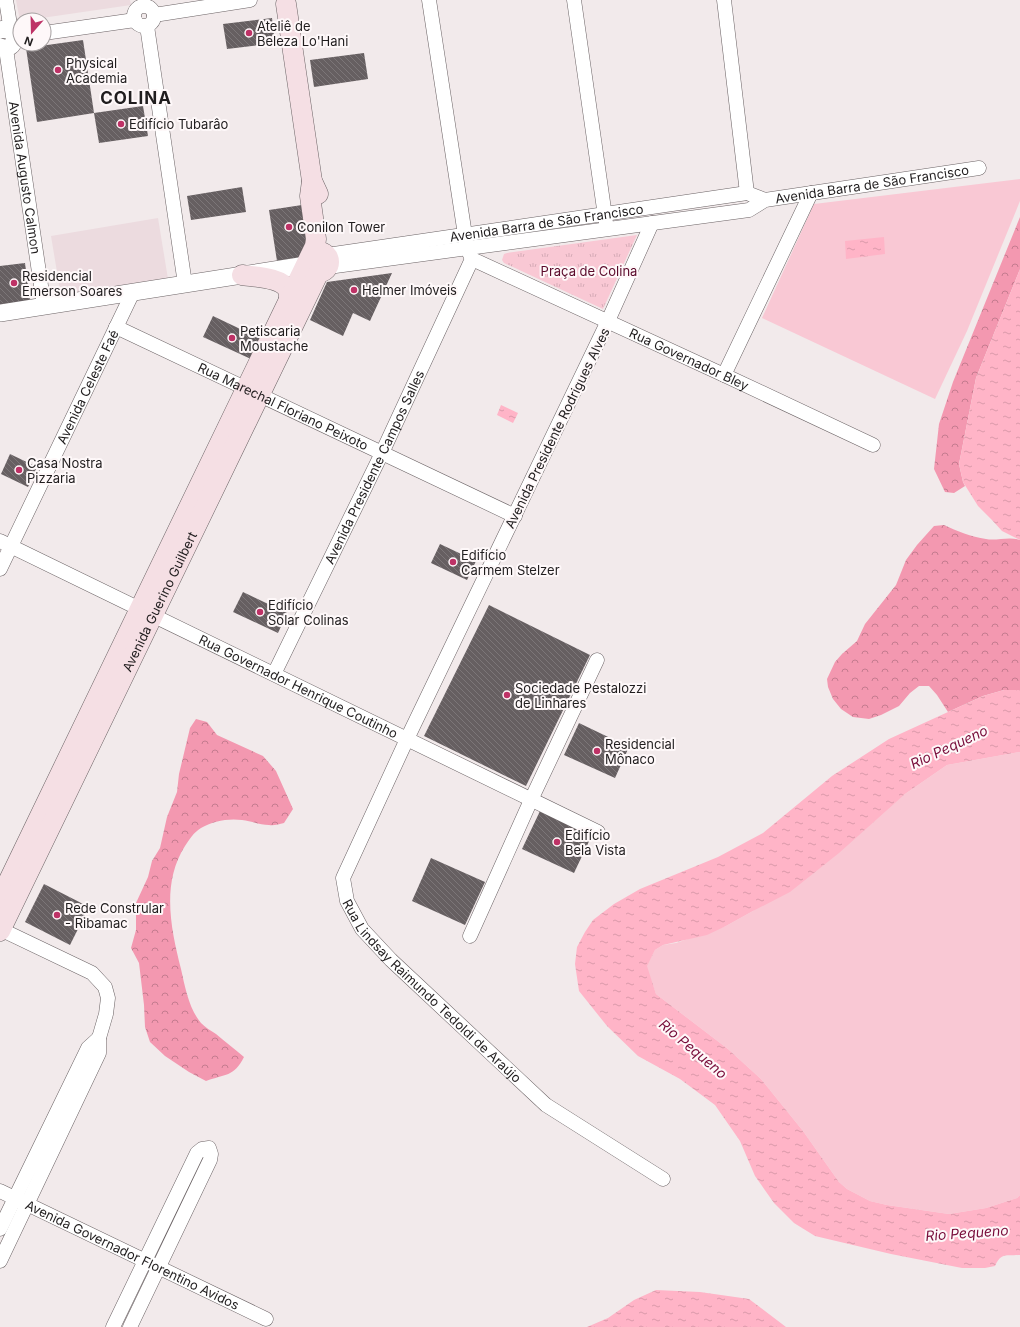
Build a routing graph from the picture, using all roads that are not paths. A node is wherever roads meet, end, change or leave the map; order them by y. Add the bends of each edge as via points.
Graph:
1 (6, 0) edge
2 (250, 0) edge
3 (429, 0) edge
4 (574, 0) edge
5 (724, 0) edge
6 (285, 1) edge
7 (144, 13) edge
8 (52, 31) edge
9 (9, 38) edge
10 (979, 168) dead end
11 (747, 193) junction
12 (811, 193) junction
13 (765, 200) junction
14 (604, 214) junction
15 (652, 223) junction
16 (607, 229) junction
17 (468, 247) junction
18 (318, 263) junction
19 (242, 275) junction
20 (185, 284) junction
21 (133, 292) junction
22 (289, 300) junction
23 (44, 306) junction
24 (0, 313) edge
25 (608, 321) junction
26 (116, 327) junction
27 (724, 375) junction
28 (253, 392) junction
29 (873, 445) dead end
30 (382, 453) junction
31 (514, 516) junction
32 (5, 544) edge
33 (0, 569) edge
34 (146, 612) junction
35 (597, 660) dead end
36 (274, 674) junction
37 (407, 739) junction
38 (531, 800) junction
39 (598, 832) dead end
40 (0, 899) edge
41 (0, 930) edge
42 (470, 936) dead end
43 (663, 1179) dead end
44 (0, 1191) edge
45 (21, 1201) junction
46 (0, 1229) edge
47 (0, 1261) edge
48 (145, 1261) junction
49 (158, 1267) junction
50 (266, 1319) dead end
51 (113, 1327) edge
52 (130, 1327) edge

1 - 9 street, Avenida Augusto Calmon
2 - 7 street
3 - 17 street
4 - 14 street
5 - 11 street
6 - 18 main road via 312,181 310,196
7 - 8 street
7 - 20 street
9 - 23 street, Avenida Augusto Calmon
10 - 12 street, Avenida Barra de São Francisco
11 - 13 street, Avenida Barra de São Francisco
11 - 14 street, Avenida Barra de São Francisco
12 - 13 street, Avenida Barra de São Francisco
12 - 27 street
13 - 15 street, Avenida Barra de São Francisco via 749,210
14 - 16 street
14 - 17 street, Avenida Barra de São Francisco
15 - 16 street, Avenida Barra de São Francisco
15 - 25 street, Avenida Presidente Rodrigues Alves
16 - 17 street, Avenida Barra de São Francisco
17 - 18 street, Avenida Barra de São Francisco
17 - 25 street, Rua Governador Bley
17 - 30 street, Avenida Presidente Campos Salles
18 - 19 street, Avenida Barra de São Francisco
18 - 22 main road, Avenida Guerino Guilbert
18 - 28 main road, Avenida Guerino Guilbert
19 - 20 street, Avenida Barra de São Francisco
19 - 22 main road via 283,284 289,291
20 - 21 street, Avenida Barra de São Francisco
21 - 23 street, Avenida Barra de São Francisco
21 - 26 street, Avenida Celeste Faé
22 - 28 main road, Avenida Guerino Guilbert
23 - 24 street, Avenida Barra de São Francisco
25 - 27 street, Rua Governador Bley
25 - 31 street, Avenida Presidente Rodrigues Alves
26 - 28 street, Rua Marechal Floriano Peixoto
26 - 32 street, Avenida Celeste Faé
27 - 29 street, Rua Governador Bley
28 - 30 street, Rua Marechal Floriano Peixoto
28 - 34 main road, Avenida Guerino Guilbert
30 - 31 street, Rua Marechal Floriano Peixoto
30 - 36 street, Avenida Presidente Campos Salles
31 - 37 street, Avenida Presidente Rodrigues Alves
32 - 33 street, Avenida Celeste Faé
32 - 34 street, Rua Governador Henrique Coutinho
34 - 36 street, Rua Governador Henrique Coutinho
34 - 40 main road, Avenida Guerino Guilbert
34 - 41 main road, Avenida Guerino Guilbert
35 - 38 street
36 - 37 street, Rua Governador Henrique Coutinho
37 - 38 street, Rua Governador Henrique Coutinho
37 - 43 street, Rua Lindsay Raimundo Tedoldi de Araújo via 343,878 347,901 362,929 390,960 546,1105
38 - 39 street, Rua Governador Henrique Coutinho
38 - 42 street
41 - 45 street via 92,973 105,987 108,998 99,1038 99,1053
44 - 45 street, Avenida Governador Florentino Avidos
45 - 46 street
45 - 47 street
45 - 48 street, Avenida Governador Florentino Avidos
48 - 49 street, Avenida Governador Florentino Avidos
48 - 49 street via 197,1153 209,1148 210,1160
48 - 51 street
49 - 50 street, Avenida Governador Florentino Avidos
49 - 52 street

